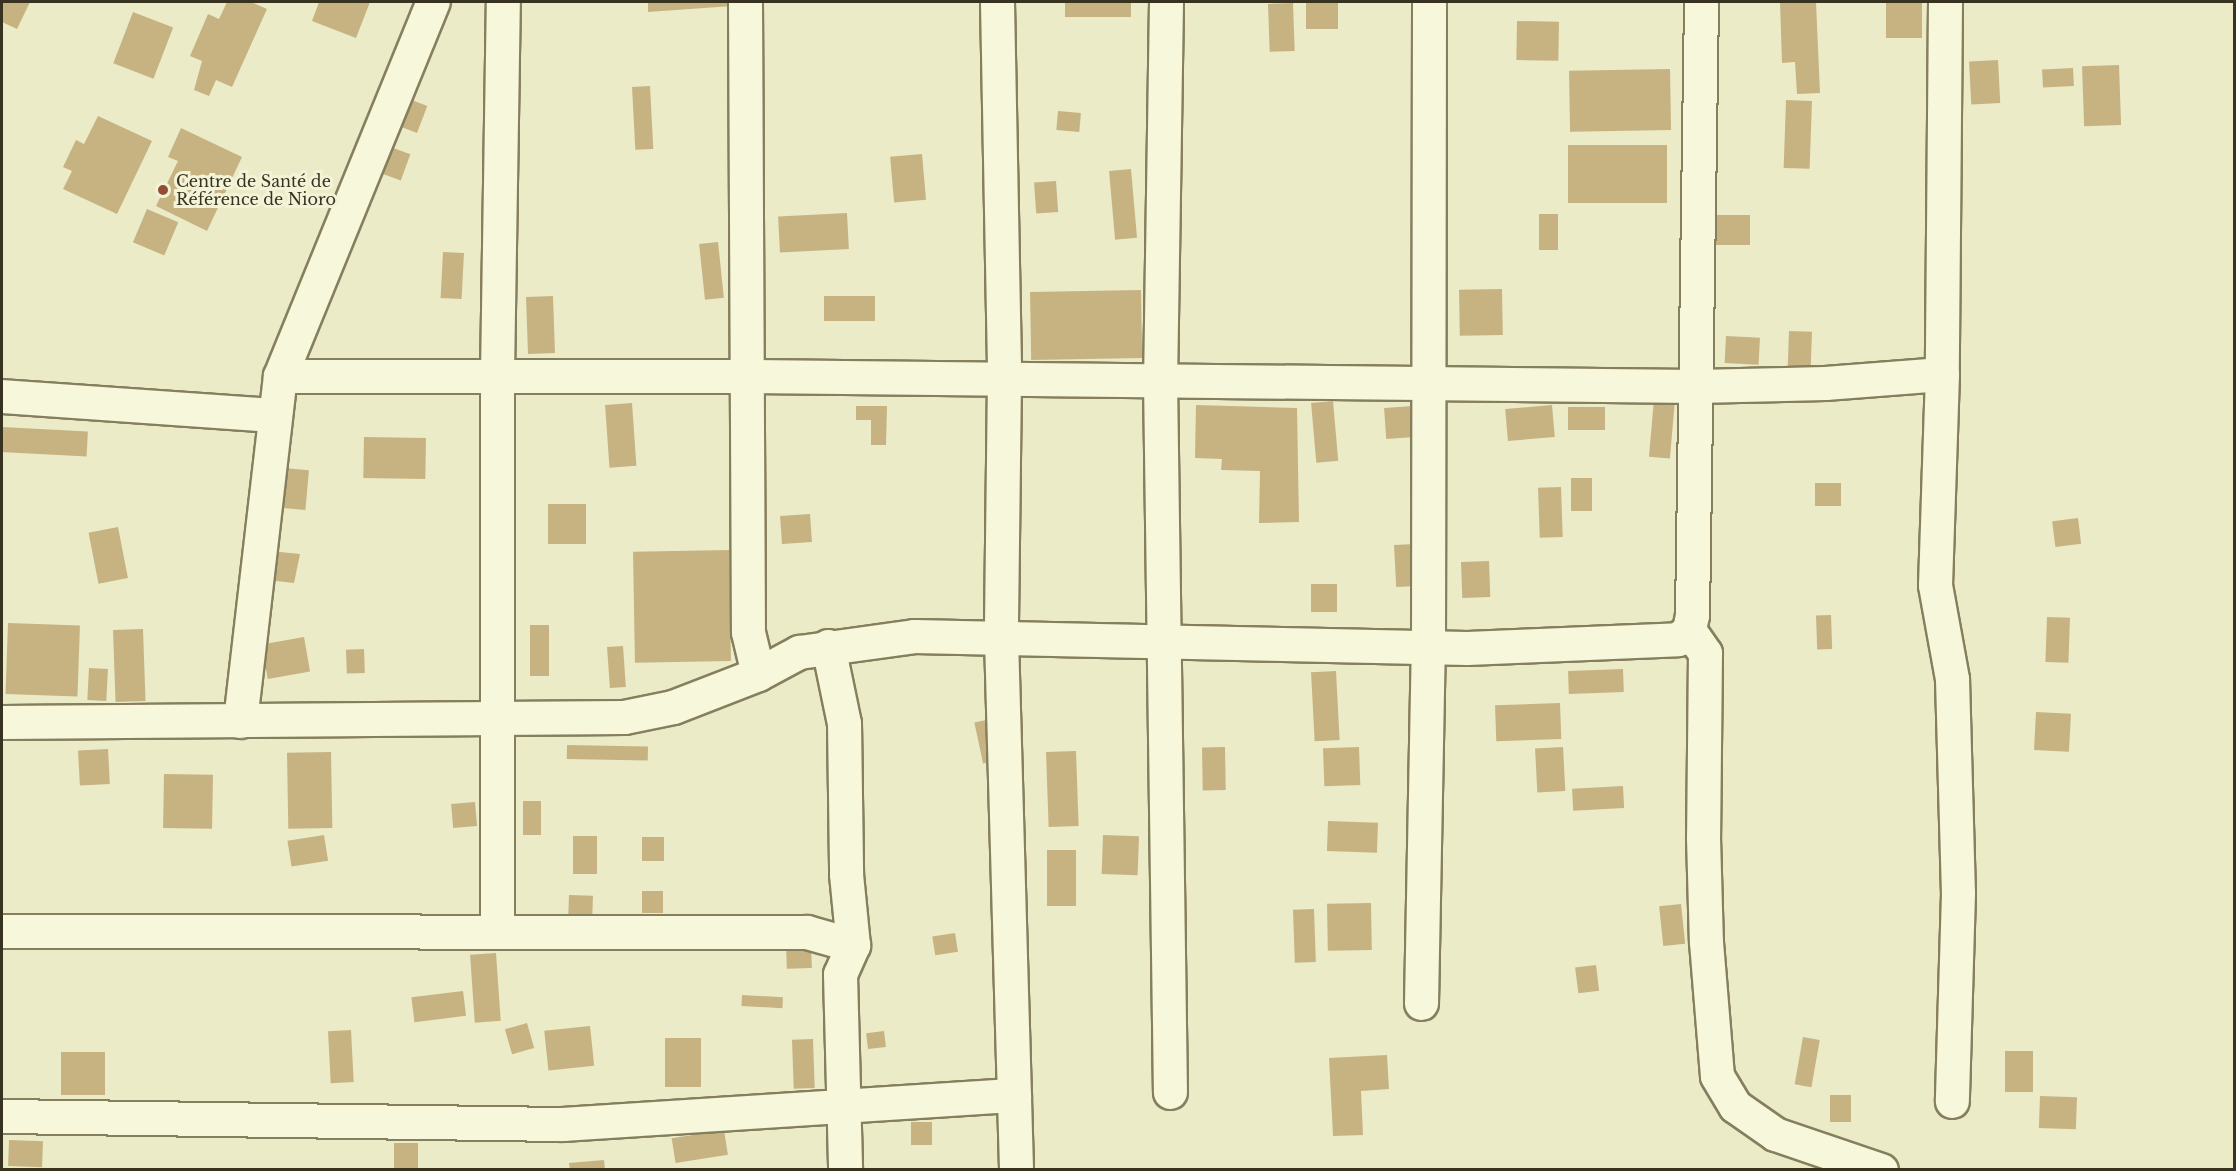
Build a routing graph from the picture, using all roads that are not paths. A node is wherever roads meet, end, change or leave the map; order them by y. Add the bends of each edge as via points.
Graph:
1 (433, 2) edge
2 (503, 2) edge
3 (745, 2) edge
4 (997, 2) edge
5 (1166, 2) edge
6 (1429, 2) edge
7 (1701, 2) edge
8 (1945, 2) edge
9 (497, 374) junction
10 (1942, 374) junction
11 (747, 375) junction
12 (280, 376) junction
13 (1004, 378) junction
14 (1160, 379) junction
15 (1426, 382) junction
16 (1695, 386) junction
17 (2, 396) edge
18 (273, 415) junction
19 (1689, 630) junction
20 (1001, 638) junction
21 (1164, 641) junction
22 (828, 646) junction
23 (1428, 647) junction
24 (758, 674) junction
25 (497, 717) junction
26 (240, 721) junction
27 (2, 722) edge
28 (497, 930) junction
29 (2, 931) edge
30 (853, 945) junction
31 (1421, 1003) dead end
32 (1170, 1092) dead end
33 (1014, 1095) junction
34 (1952, 1101) dead end
35 (845, 1108) junction
36 (2, 1116) edge
37 (845, 1170) edge
38 (1017, 1170) edge
39 (1881, 1170) edge

1 - 12 street
2 - 9 street
3 - 11 street
4 - 13 street
5 - 14 street
6 - 15 street
7 - 16 street
8 - 10 street
9 - 11 street
9 - 12 street
9 - 25 street
10 - 16 street via 1825,383
10 - 34 street via 1935,585 1952,679 1958,893
11 - 13 street
11 - 24 street via 748,632
12 - 18 street
13 - 14 street
13 - 20 street
14 - 15 street
14 - 21 street
15 - 16 street
15 - 23 street
16 - 19 street
17 - 18 street
18 - 26 street
19 - 23 street via 1678,639
19 - 39 street via 1705,653 1702,837 1717,1076 1735,1106 1775,1134
20 - 21 street
20 - 22 street via 914,636
20 - 33 street
21 - 23 street
21 - 32 street
22 - 24 street via 799,652
22 - 30 street via 844,723 846,874
23 - 31 street
24 - 25 street via 673,707 624,717
25 - 26 street
25 - 28 street
26 - 27 street
28 - 29 street
28 - 30 street via 807,932
30 - 35 street via 840,974
33 - 35 street
33 - 38 street
35 - 36 street via 563,1124
35 - 37 street

